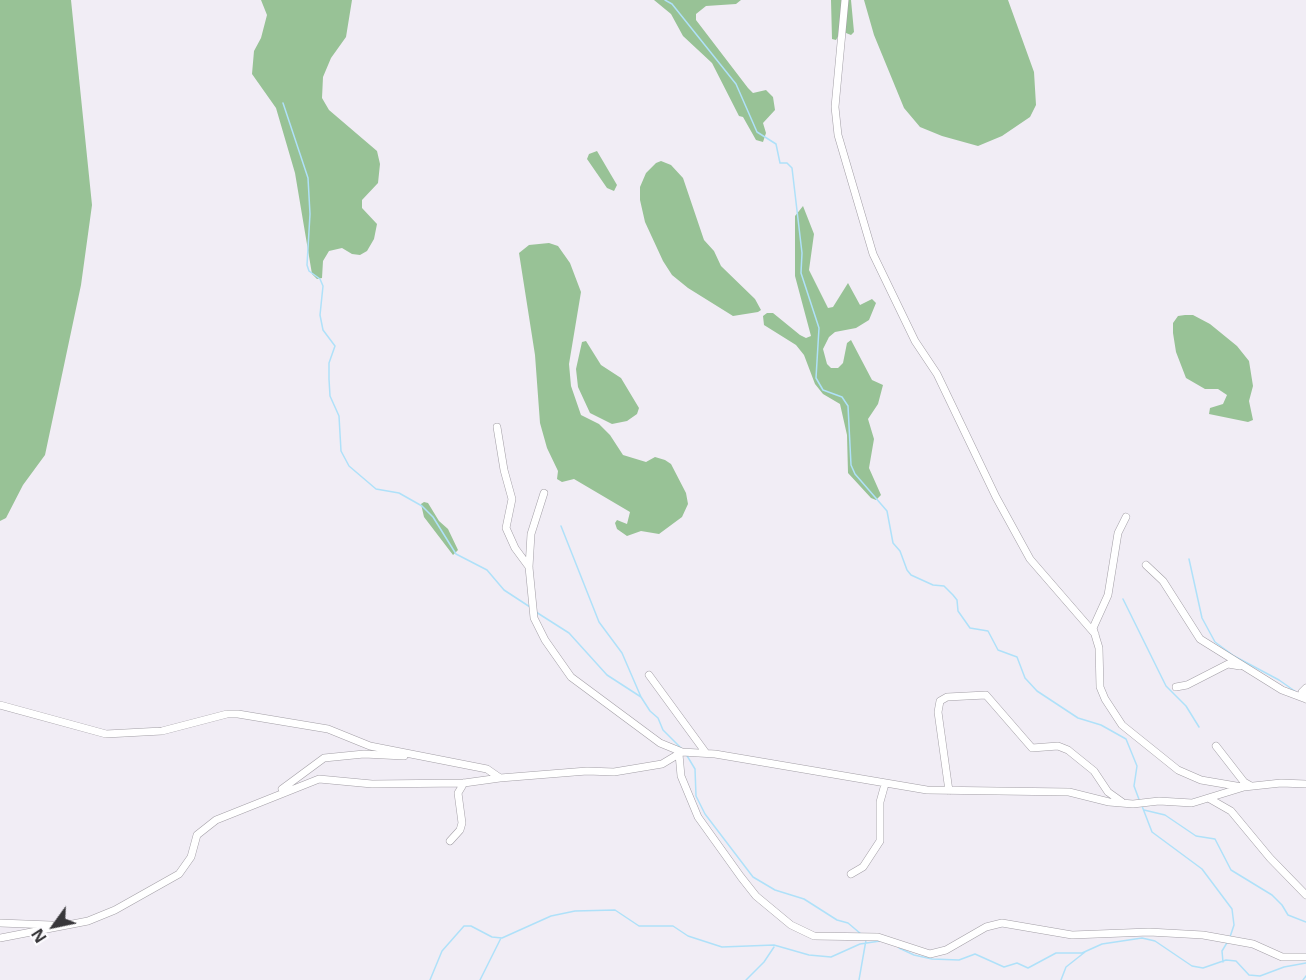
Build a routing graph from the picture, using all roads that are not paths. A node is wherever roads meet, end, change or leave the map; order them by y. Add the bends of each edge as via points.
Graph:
1 (845, 0) edge
2 (498, 427) dead end
3 (544, 493) dead end
4 (1126, 517) dead end
5 (1146, 565) dead end
6 (529, 567) junction
7 (1095, 634) junction
8 (1248, 668) junction
9 (649, 675) dead end
10 (1176, 687) dead end
11 (1306, 688) edge
12 (0, 705) edge
13 (1216, 746) dead end
14 (680, 753) junction
15 (706, 754) junction
16 (413, 756) junction
17 (500, 778) junction
18 (464, 783) junction
19 (885, 784) junction
20 (1306, 784) edge
21 (1248, 787) junction
22 (949, 791) junction
23 (269, 799) junction
24 (1210, 799) junction
25 (1124, 803) junction
26 (450, 841) dead end
27 (851, 874) dead end
28 (1306, 895) edge
29 (0, 923) edge
30 (63, 925) junction
31 (0, 938) edge
32 (1306, 957) edge

1 - 7 street via 835,108 838,135 873,254 1030,559
2 - 6 street via 512,499 506,528
3 - 6 street via 531,534
4 - 7 street via 1118,533 1108,595 1096,619
5 - 8 street via 1163,581 1200,639
6 - 14 street via 534,618 544,640 571,677 660,743
7 - 21 street via 1100,654 1100,687 1122,725 1186,775
8 - 10 street via 1228,664
8 - 11 street via 1282,690 1306,699 1302,692
9 - 15 street
12 - 16 street via 106,734 162,731 237,714 327,729 355,742
13 - 21 street
14 - 15 street
14 - 17 street via 662,764 614,772
14 - 32 street via 681,776 698,817 741,877 756,896 791,925 814,936 878,937 930,954 1002,923 1072,935 1203,935 1253,944 1282,957
15 - 19 street
16 - 17 street via 487,769
16 - 23 street via 364,754 324,758
17 - 18 street
18 - 23 street via 372,784 319,779
18 - 26 street via 458,793 462,823
19 - 22 street
19 - 27 street via 880,802 880,841 863,867
20 - 21 street
21 - 24 street
22 - 25 street via 1069,792
22 - 25 street via 938,712 940,701 946,697 986,695 1032,748 1058,746 1068,750 1094,771 1108,792
23 - 30 street via 216,820 197,835 191,857 178,874 115,910 88,921
24 - 25 street via 1192,803
24 - 28 street via 1231,811
29 - 30 street
30 - 31 street

